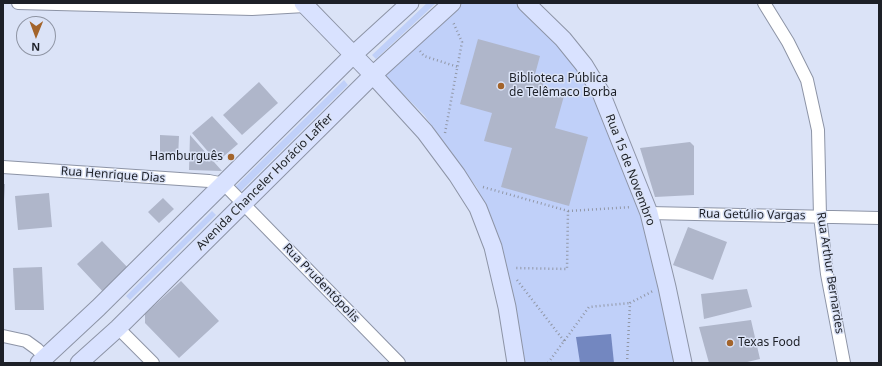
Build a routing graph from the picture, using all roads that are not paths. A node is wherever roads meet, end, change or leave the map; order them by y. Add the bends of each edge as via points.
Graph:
1 (18, 3) edge
2 (410, 3) edge
3 (526, 3) edge
4 (764, 3) edge
5 (304, 4) edge
6 (451, 9) edge
7 (353, 55) junction
8 (374, 75) junction
9 (3, 167) edge
10 (224, 184) junction
11 (243, 203) junction
12 (643, 210) junction
13 (820, 216) junction
14 (879, 218) edge
15 (118, 328) junction
16 (3, 336) edge
17 (42, 360) edge
18 (79, 363) edge
19 (154, 363) edge
20 (399, 363) edge
21 (516, 363) edge
22 (683, 363) edge
23 (844, 363) edge

1 - 5 street via 252,9
2 - 7 main road
3 - 12 main road, Rua 15 de Novembro via 563,39 584,65 601,93
4 - 13 street, Rua Arthur Bernardes via 807,80 818,130
5 - 7 main road
6 - 8 main road, Avenida Chanceler Horácio Laffer
7 - 8 main road
7 - 10 main road
8 - 11 main road, Avenida Chanceler Horácio Laffer
8 - 21 main road via 425,132 478,208 493,247 507,307
9 - 10 street, Rua Henrique Dias
10 - 11 street, Rua Prudentópolis
10 - 17 main road
11 - 15 main road, Avenida Chanceler Horácio Laffer
11 - 20 street, Rua Prudentópolis
12 - 13 street, Rua Getúlio Vargas
12 - 22 main road, Rua 15 de Novembro via 668,287
13 - 14 street, Rua Getúlio Vargas
13 - 23 street, Rua Arthur Bernardes via 827,274
15 - 18 main road, Avenida Chanceler Horácio Laffer
15 - 19 street
16 - 17 street via 26,341 37,349

